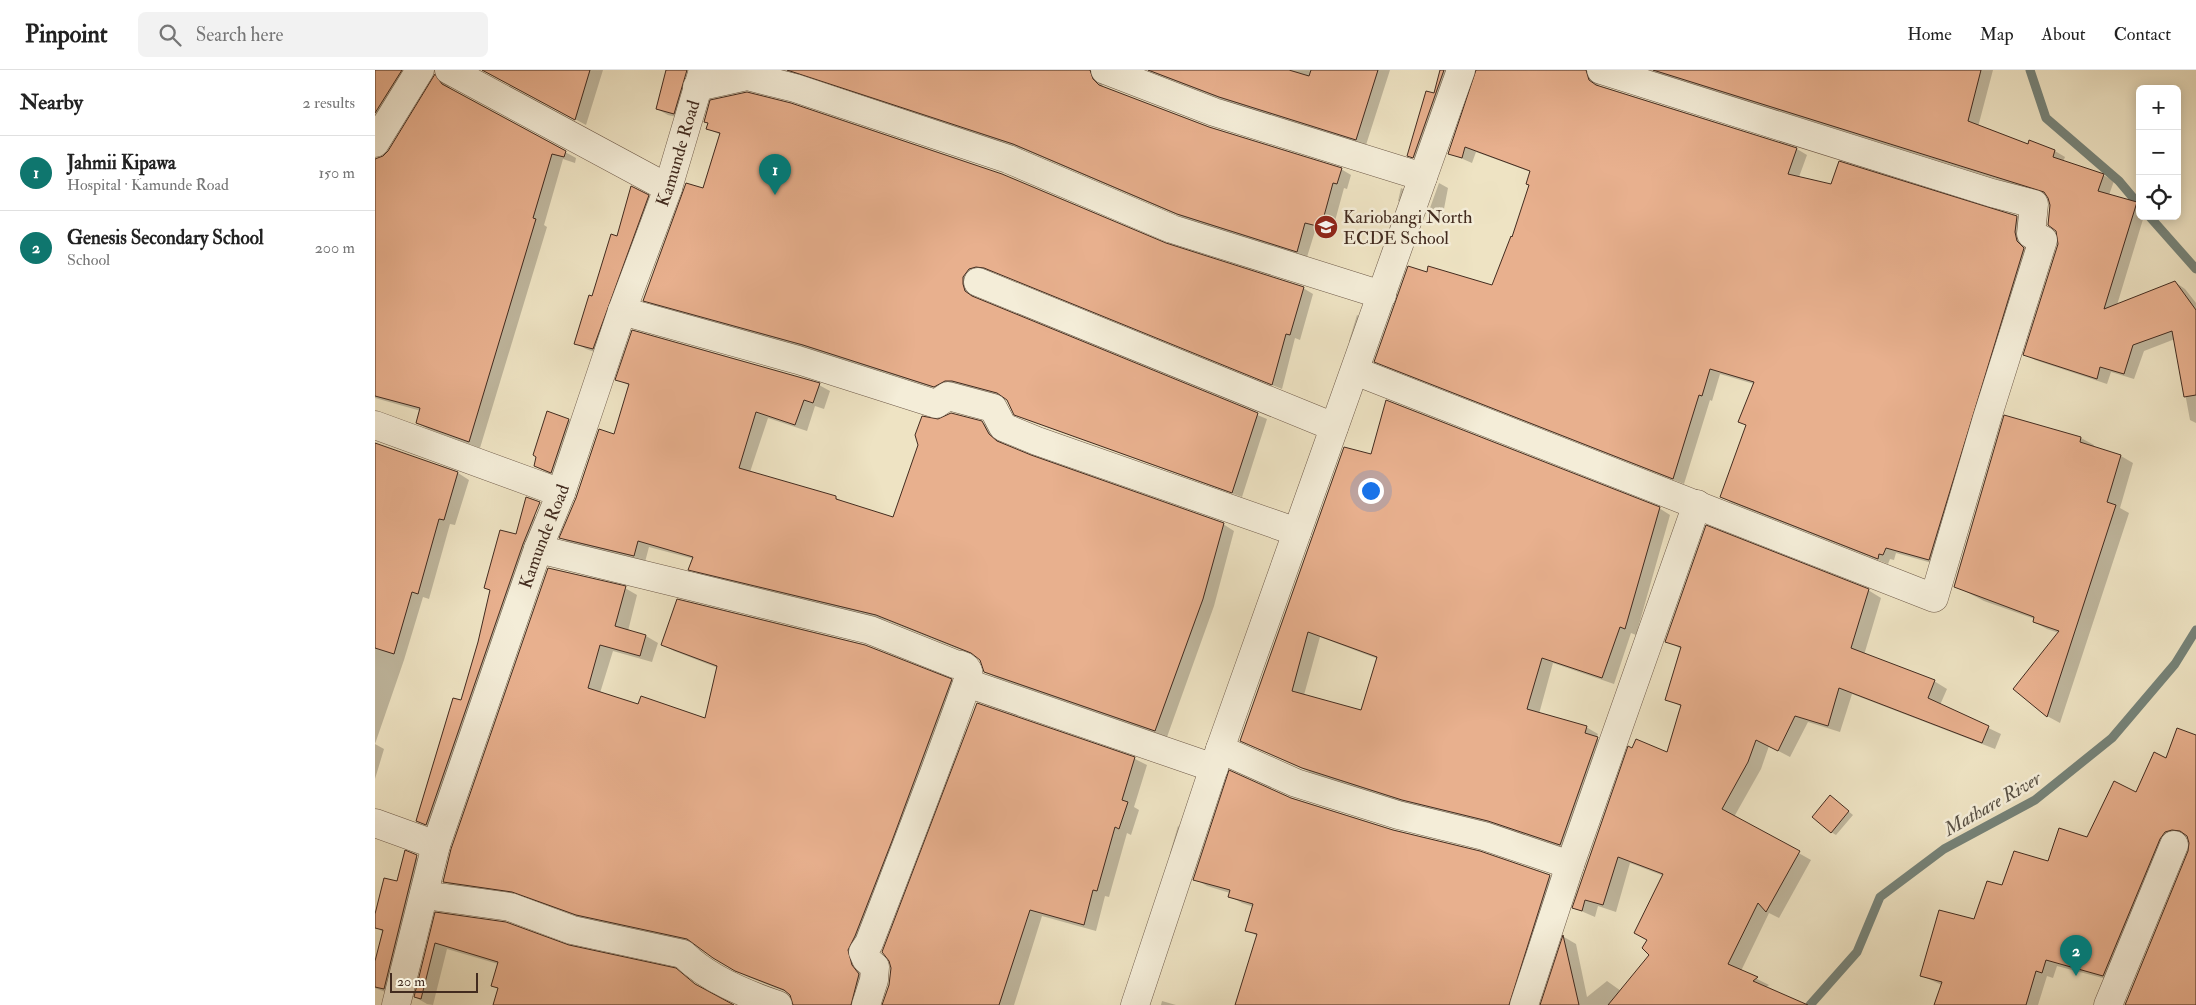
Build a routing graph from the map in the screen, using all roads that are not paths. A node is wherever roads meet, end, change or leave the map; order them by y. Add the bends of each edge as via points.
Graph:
1 (419, 70) edge
2 (449, 70) edge
3 (1105, 70) edge
4 (1461, 70) edge
5 (1601, 70) edge
6 (700, 79) edge
7 (375, 143) edge
8 (1423, 177) junction
9 (668, 188) junction
10 (978, 282) dead end
11 (1382, 295) junction
12 (622, 311) junction
13 (1355, 371) junction
14 (375, 425) edge
15 (1334, 427) junction
16 (561, 494) junction
17 (1697, 504) junction
18 (1297, 532) junction
19 (538, 549) junction
20 (967, 683) junction
21 (1217, 758) junction
22 (375, 823) edge
23 (436, 845) junction
24 (2173, 845) dead end
25 (1570, 865) junction
26 (424, 895) junction
27 (396, 1005) edge
28 (778, 1005) edge
29 (866, 1005) edge
30 (1135, 1005) edge
31 (1524, 1005) edge
32 (2108, 1005) edge

1 - 7 street
2 - 9 street
3 - 8 street via 1214,112
4 - 8 street
5 - 17 street via 2034,204 2031,234 2043,240 1934,598
6 - 9 street, Kamunde Road
6 - 11 street via 747,76 795,88 1008,159 1172,229
8 - 11 street
9 - 12 street, Kamunde Road
10 - 15 street
11 - 13 street
12 - 16 street, Kamunde Road
12 - 18 street via 798,360 935,404 947,396 993,408 1003,426 1037,440
13 - 15 street
13 - 17 street
14 - 16 street
15 - 18 street
16 - 19 street, Kamunde Road
17 - 25 street
18 - 21 street
19 - 20 street via 871,630 967,668 970,676
19 - 23 street, Kamunde Road
20 - 21 street
20 - 29 street via 932,782 863,952 875,967
21 - 25 street via 1398,815 1484,836
21 - 30 street
22 - 23 street
23 - 26 street, Kamunde Road
24 - 32 street
25 - 31 street
26 - 27 street, Kamunde Road
26 - 28 street via 510,907 579,931 683,954 696,967 754,997

